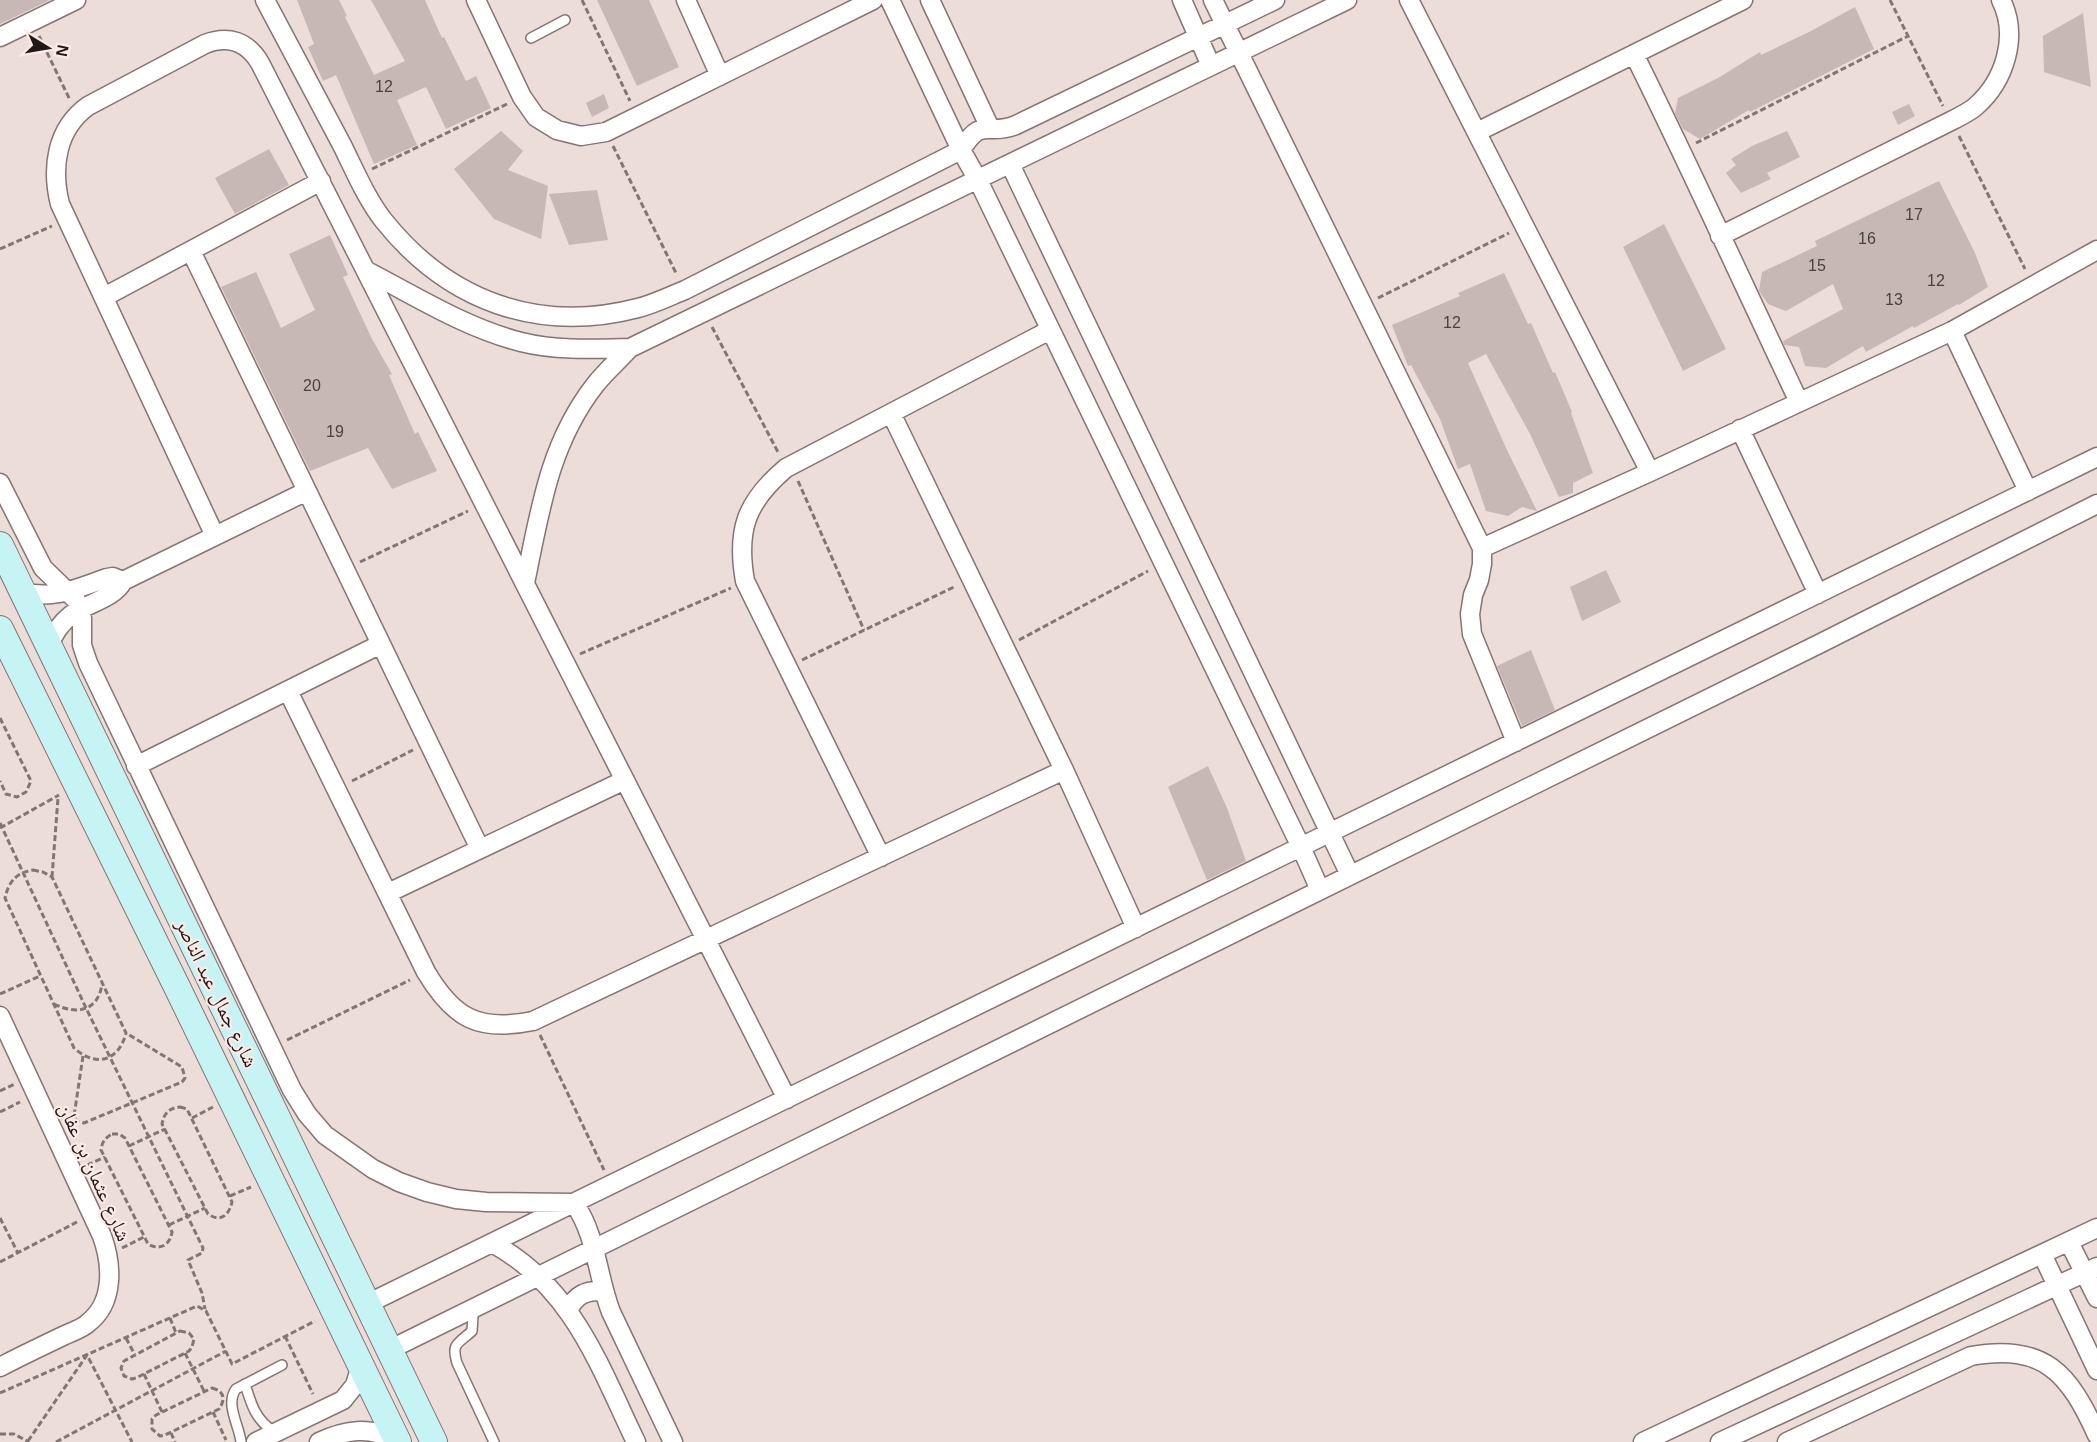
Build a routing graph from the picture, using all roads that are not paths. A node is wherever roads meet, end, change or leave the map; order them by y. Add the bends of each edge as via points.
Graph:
1 (76, 0) edge
2 (266, 0) edge
3 (476, 0) edge
4 (686, 0) edge
5 (873, 0) edge
6 (890, 0) edge
7 (930, 0) edge
8 (1182, 0) edge
9 (1213, 0) edge
10 (1275, 0) edge
11 (1347, 0) edge
12 (1410, 0) edge
13 (1743, 0) edge
14 (2001, 0) edge
15 (565, 20) dead end
16 (1226, 23) junction
17 (0, 37) edge
18 (1198, 37) junction
19 (531, 38) dead end
20 (1240, 52) junction
21 (1634, 54) junction
22 (1211, 66) junction
23 (720, 76) junction
24 (990, 128) junction
25 (1477, 132) junction
26 (961, 150) junction
27 (1010, 164) junction
28 (978, 180) junction
29 (321, 181) junction
30 (1720, 236) junction
31 (2097, 250) edge
32 (191, 251) junction
33 (367, 271) junction
34 (104, 297) junction
35 (1050, 330) junction
36 (1952, 331) junction
37 (630, 348) junction
38 (1799, 402) junction
39 (891, 413) junction
40 (1740, 429) junction
41 (2097, 457) edge
42 (1650, 472) junction
43 (0, 483) edge
44 (307, 491) junction
45 (2028, 491) junction
46 (2097, 504) edge
47 (215, 536) junction
48 (0, 545) edge
49 (1482, 548) junction
50 (123, 581) junction
51 (525, 583) junction
52 (23, 592) junction
53 (69, 592) junction
54 (1818, 594) junction
55 (81, 610) junction
56 (0, 629) edge
57 (381, 644) junction
58 (48, 645) junction
59 (288, 692) junction
60 (1516, 742) junction
61 (136, 765) junction
62 (1064, 771) junction
63 (625, 780) junction
64 (1329, 833) junction
65 (1301, 847) junction
66 (480, 849) junction
67 (881, 857) junction
68 (1350, 875) junction
69 (1320, 890) junction
70 (388, 893) junction
71 (183, 924) junction
72 (1136, 928) junction
73 (706, 939) junction
74 (154, 941) junction
75 (207, 972) junction
76 (177, 987) junction
77 (0, 1016) edge
78 (787, 1099) junction
79 (574, 1203) junction
80 (2097, 1228) edge
81 (2068, 1242) junction
82 (492, 1243) junction
83 (595, 1248) junction
84 (2042, 1254) junction
85 (2091, 1270) edge
86 (539, 1276) junction
87 (2057, 1286) junction
88 (603, 1292) junction
89 (2097, 1298) edge
90 (367, 1304) junction
91 (470, 1310) junction
92 (568, 1311) junction
93 (390, 1350) junction
94 (282, 1365) dead end
95 (362, 1366) junction
96 (0, 1367) edge
97 (2097, 1370) edge
98 (244, 1384) junction
99 (318, 1412) junction
100 (275, 1432) junction
101 (2097, 1435) edge
102 (324, 1439) edge
103 (241, 1442) edge
104 (256, 1442) edge
105 (396, 1442) edge
106 (434, 1442) edge
107 (494, 1442) edge
108 (636, 1442) edge
109 (673, 1442) edge
110 (1643, 1442) edge
111 (1720, 1442) edge
112 (1787, 1442) edge

1 - 17 street
2 - 26 street via 382,219 414,255 453,284 496,305 544,316 592,317 640,308 685,290
3 - 23 street via 522,97 536,117 557,130 581,136 606,132
4 - 23 street
5 - 23 street
6 - 26 street
7 - 24 street
8 - 18 street
9 - 16 street
10 - 16 street
11 - 20 street
12 - 25 street
13 - 21 street
14 - 30 street via 2009,36 2005,63 1993,88 1975,107
15 - 19 lane
16 - 18 street
16 - 20 street
18 - 22 street
18 - 24 street via 1016,125
20 - 22 street
20 - 49 street
21 - 25 street
21 - 30 street
22 - 27 street
24 - 26 street via 973,133
25 - 42 street
26 - 28 street
27 - 28 street
27 - 64 street
28 - 35 street
28 - 37 street
29 - 32 street
29 - 33 street
29 - 34 street via 254,54 237,41 215,40 205,44 88,106 77,114 63,138 55,170 60,204
30 - 38 street
31 - 36 street
32 - 34 street
32 - 44 street
33 - 37 street via 470,326 522,342 576,350
33 - 51 street
34 - 47 street
35 - 39 street
35 - 65 street
36 - 38 street
36 - 45 street
37 - 51 street via 596,384 568,426 549,472
38 - 40 street
39 - 62 street
39 - 67 street via 789,467 766,485 743,530 741,556 745,581
40 - 42 street
40 - 54 street
41 - 45 street
42 - 49 street
43 - 53 street via 40,563
44 - 47 street
44 - 57 street
45 - 54 street
46 - 68 street
47 - 50 street
48 - 52 main road, شارع جمال عبد الناصر
49 - 60 street via 1470,614 1472,634
50 - 53 street via 107,578
50 - 55 street via 116,591
51 - 63 street
52 - 53 street via 47,596
52 - 58 main road, شارع جمال عبد الناصر
53 - 55 street
54 - 60 street
55 - 58 street via 64,621
55 - 61 street via 84,654
56 - 74 main road, شارع جمال عبد الناصر via 67,790
57 - 59 street
57 - 66 street
58 - 71 main road, شارع جمال عبد الناصر
59 - 61 street
59 - 70 street
60 - 64 street
61 - 79 street via 292,1090 326,1135 372,1168 409,1185 456,1199
62 - 67 street
62 - 72 street
63 - 66 street
63 - 73 street
64 - 65 street
64 - 68 street
65 - 69 street
65 - 72 street
66 - 70 street
67 - 73 street
68 - 69 street
69 - 83 street
70 - 73 street via 439,993 458,1012 482,1023 507,1026 533,1021
71 - 74 main road via 167,937
71 - 75 main road, شارع جمال عبد الناصر
72 - 78 street
73 - 78 street
74 - 76 main road, شارع جمال عبد الناصر
75 - 76 main road via 187,976
75 - 90 main road, شارع جمال عبد الناصر
76 - 95 main road, شارع جمال عبد الناصر
77 - 96 street, شارع عثمان بن عفان via 109,1254 111,1273 108,1291 88,1323
78 - 79 street
79 - 82 street
79 - 83 street
80 - 81 street
81 - 84 street
81 - 85 street
82 - 86 street
82 - 90 street
83 - 86 street
83 - 88 street
84 - 87 street
84 - 110 street
85 - 87 street
85 - 89 street
86 - 91 street
86 - 92 street
87 - 97 street
87 - 111 street
88 - 92 street via 582,1294
88 - 109 street
90 - 93 main road, شارع جمال عبد الناصر
91 - 93 street
91 - 107 lane via 472,1331 455,1344 454,1352
92 - 108 street via 587,1341
93 - 106 main road, شارع جمال عبد الناصر
94 - 98 lane
95 - 99 street via 350,1393
95 - 105 main road, شارع جمال عبد الناصر
98 - 100 lane via 257,1416
98 - 103 lane via 236,1389 231,1403
99 - 100 street
99 - 102 street
100 - 104 street
101 - 112 street via 2070,1383 2048,1364 2017,1354 1994,1352 1971,1356
102 - 105 street via 360,1430

